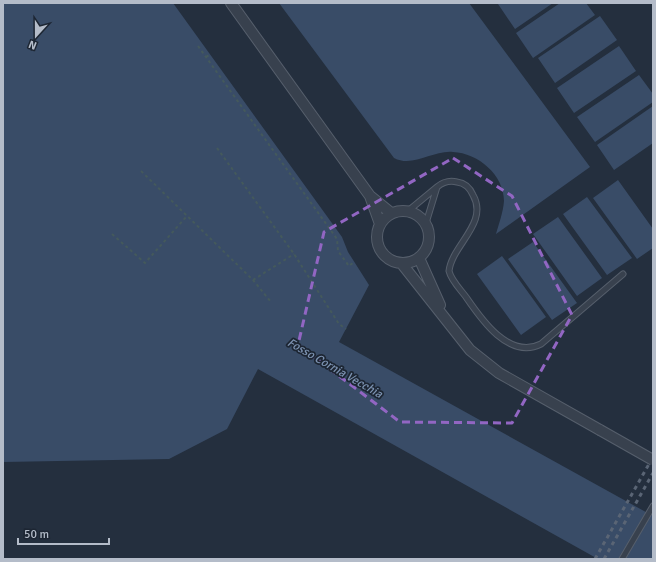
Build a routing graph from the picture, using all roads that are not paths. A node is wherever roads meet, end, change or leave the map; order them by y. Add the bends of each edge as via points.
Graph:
1 (230, 3) edge
2 (437, 187) junction
3 (370, 196) junction
4 (408, 211) junction
5 (391, 213) junction
6 (426, 223) junction
7 (380, 224) junction
8 (419, 258) junction
9 (402, 264) junction
10 (623, 274) dead end
11 (446, 320) junction
12 (653, 460) edge
13 (653, 506) edge
14 (622, 559) edge

1 - 3 street
2 - 4 lane
2 - 6 lane
2 - 10 lane via 442,183 461,182 467,186 476,200 474,222 453,256 449,271 486,325 508,341 528,348 541,344
3 - 5 street
3 - 7 street
4 - 5 street
4 - 6 street via 421,217
5 - 7 street
6 - 8 street via 430,238 425,253
7 - 9 street via 377,239 382,253 388,259
8 - 9 street via 414,262
8 - 11 street
9 - 11 street
11 - 12 street, bridge via 470,350 499,373
13 - 14 lane

